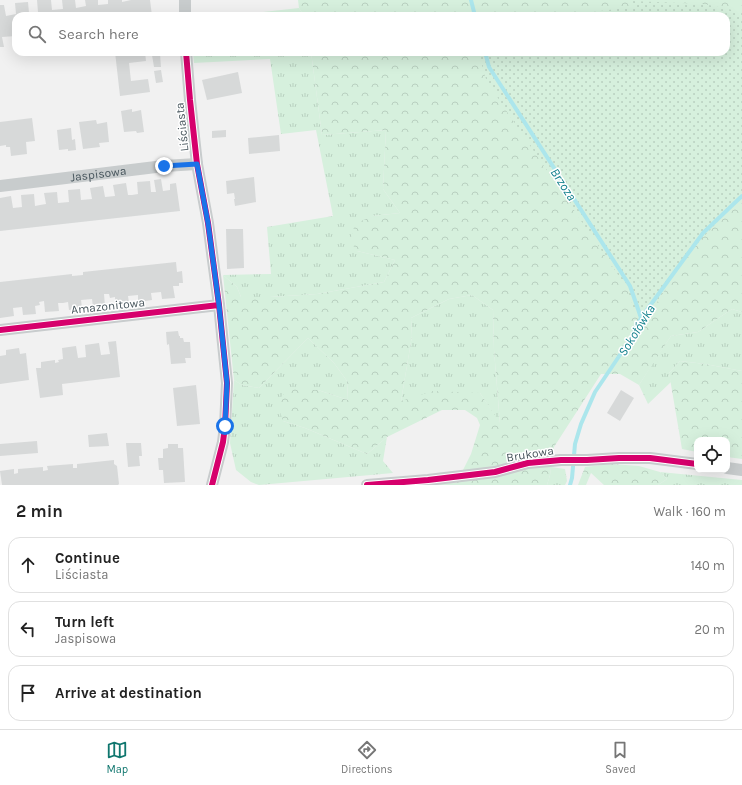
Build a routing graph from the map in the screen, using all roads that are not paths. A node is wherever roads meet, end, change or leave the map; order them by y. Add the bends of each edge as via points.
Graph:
1 (185, 0) edge
2 (185, 12) edge
3 (186, 56) edge
4 (197, 164) junction
5 (0, 186) edge
6 (219, 305) junction
7 (0, 330) edge
8 (694, 464) edge
9 (730, 468) edge
10 (742, 470) edge
11 (212, 485) edge
12 (367, 485) edge

1 - 2 street
3 - 4 street, Liściasta
4 - 5 street, Jaspisowa
4 - 6 street, Liściasta
6 - 7 street, Amazonitowa
6 - 11 street, Liściasta via 227,383 224,434
8 - 12 street, Brukowa via 650,458 561,460 528,463 495,472
9 - 10 street

